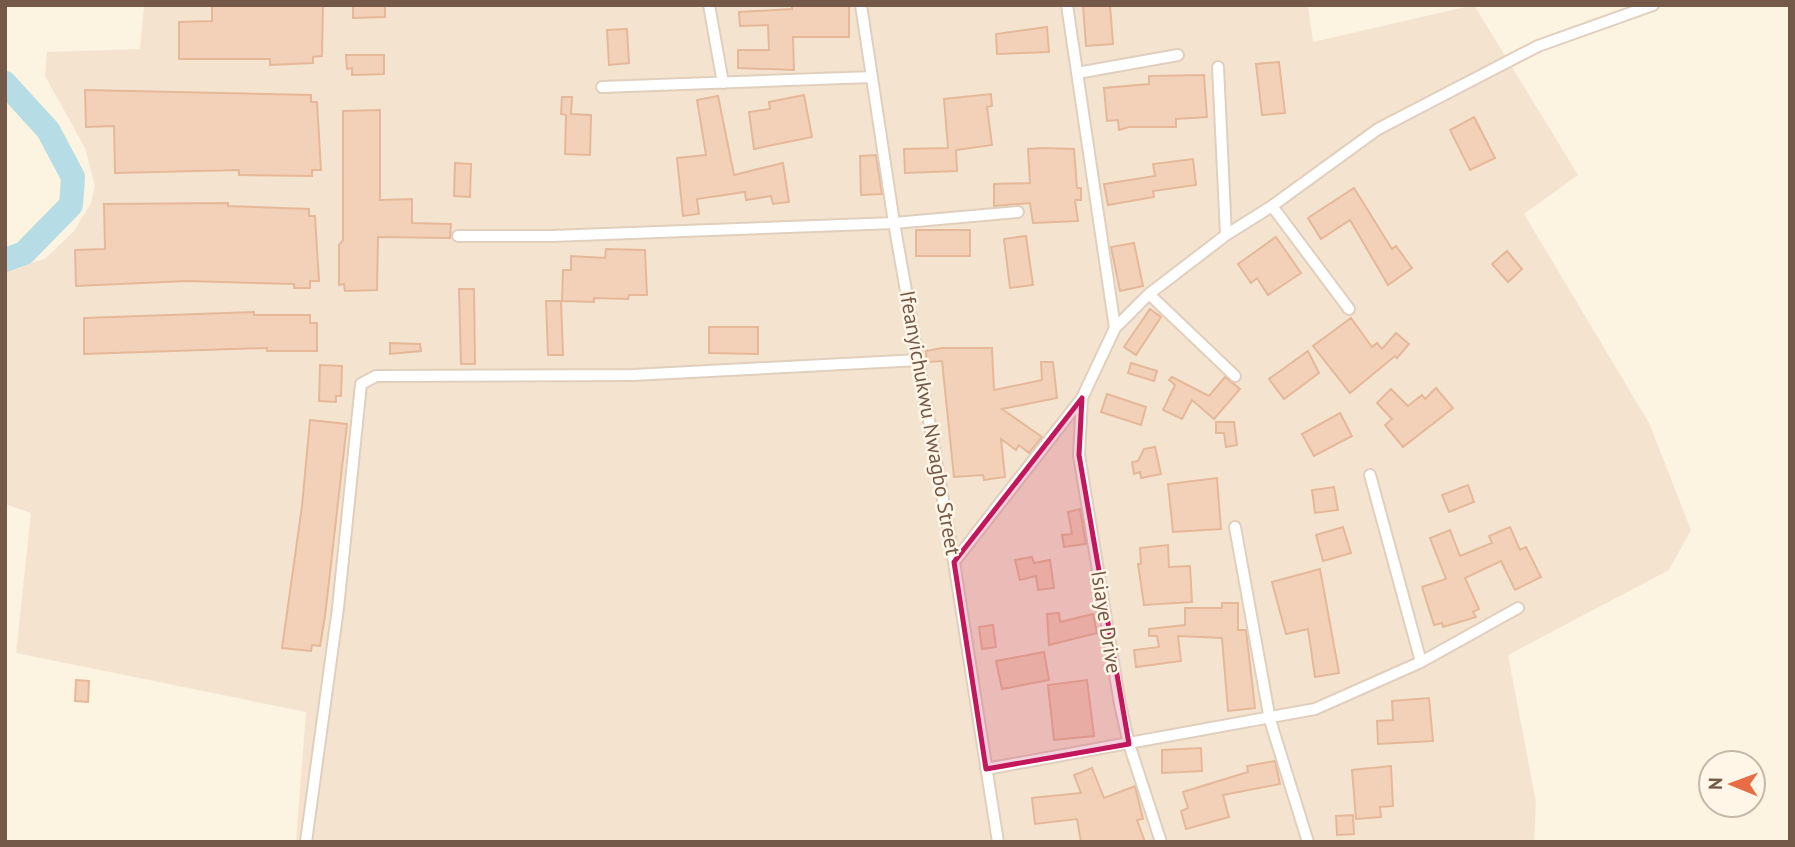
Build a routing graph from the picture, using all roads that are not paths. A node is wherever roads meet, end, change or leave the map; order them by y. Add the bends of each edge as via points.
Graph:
1 (709, 5) edge
2 (861, 5) edge
3 (1067, 5) edge
4 (1653, 5) edge
5 (1178, 55) dead end
6 (1218, 67) dead end
7 (1077, 73) junction
8 (872, 77) junction
9 (723, 83) junction
10 (602, 87) dead end
11 (1272, 206) junction
12 (1018, 212) dead end
13 (894, 223) junction
14 (1226, 235) junction
15 (458, 236) dead end
16 (1149, 293) junction
17 (1349, 309) dead end
18 (1115, 328) junction
19 (919, 360) junction
20 (1235, 376) dead end
21 (1082, 398) junction
22 (1370, 475) dead end
23 (1235, 527) dead end
24 (954, 562) junction
25 (1518, 608) dead end
26 (1421, 662) junction
27 (1270, 720) junction
28 (1129, 744) junction
29 (986, 769) junction
30 (306, 842) edge
31 (999, 842) edge
32 (1161, 842) edge
33 (1308, 842) edge

1 - 9 street
2 - 8 street, Ifeanyichukwu Nwagbo Street
3 - 7 street
4 - 11 street via 1538,46 1378,129
5 - 7 street
6 - 14 street
7 - 18 street
8 - 9 street
8 - 13 street, Ifeanyichukwu Nwagbo Street
9 - 10 street
11 - 14 street
11 - 17 street
12 - 13 street
13 - 15 street
13 - 19 street, Ifeanyichukwu Nwagbo Street
14 - 16 street
16 - 18 street
16 - 20 street
18 - 21 street
19 - 24 street, Ifeanyichukwu Nwagbo Street
19 - 30 street via 633,375 366,379 361,384 338,608
21 - 24 street
21 - 28 street, Isiaye Drive via 1079,455
22 - 26 street
23 - 27 street
24 - 29 street, Ifeanyichukwu Nwagbo Street
25 - 26 street
26 - 27 street via 1315,709
27 - 28 street
27 - 33 street
28 - 29 street
28 - 32 street, Isiaye Drive
29 - 31 street, Ifeanyichukwu Nwagbo Street

